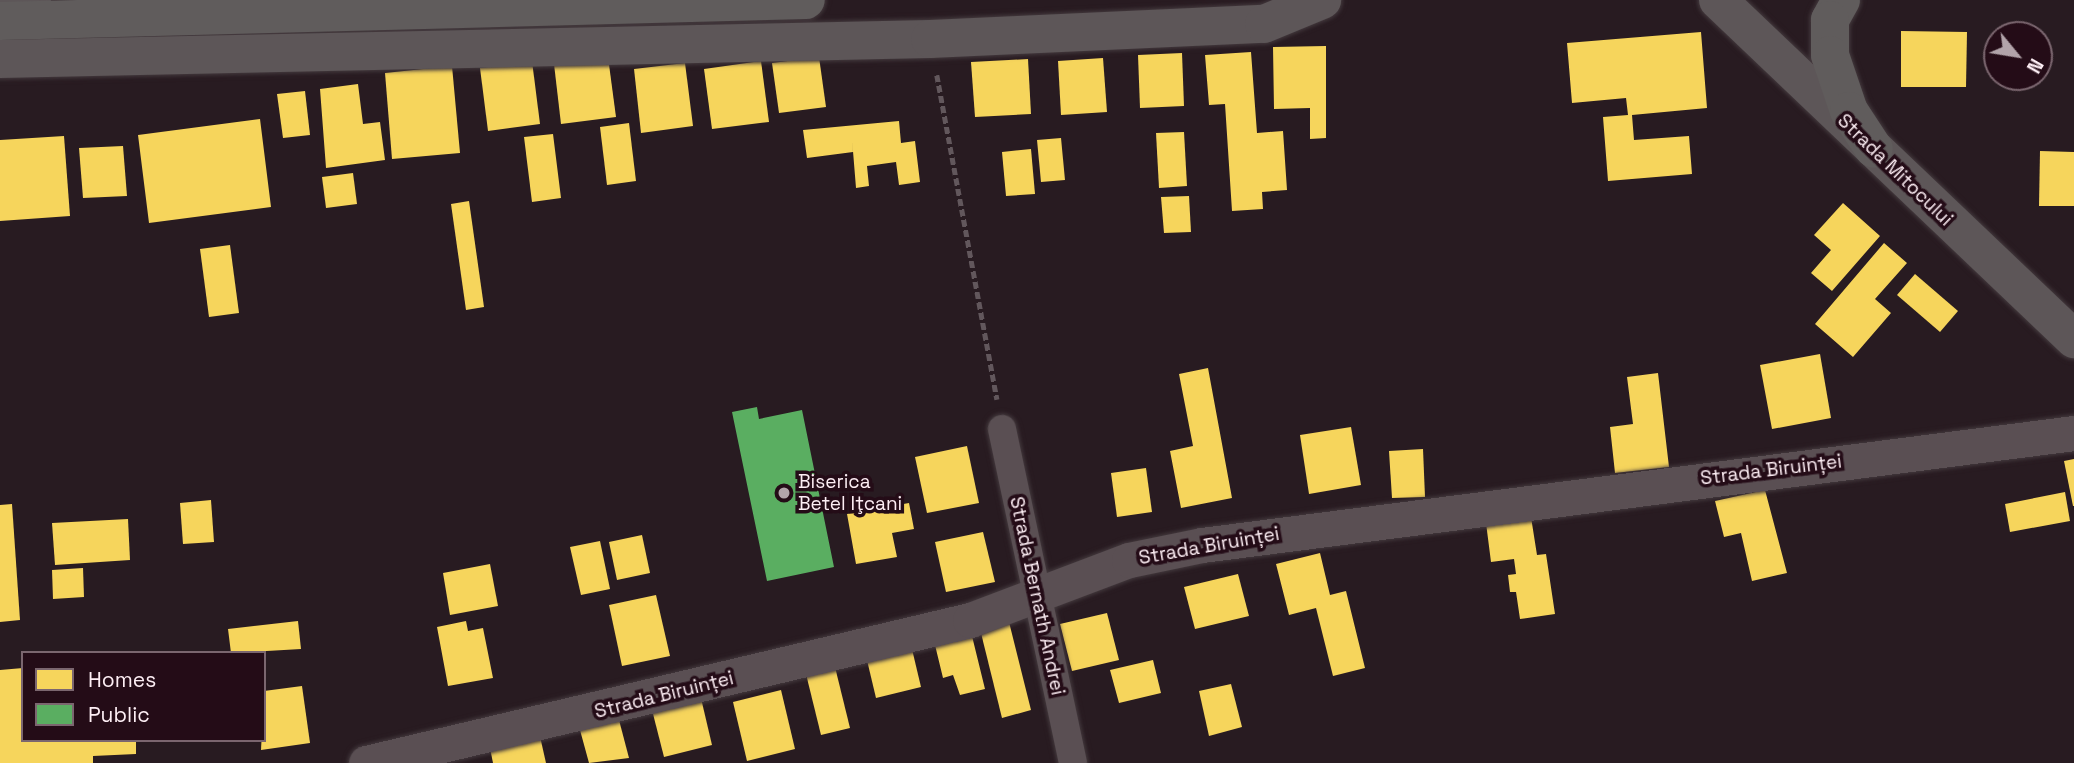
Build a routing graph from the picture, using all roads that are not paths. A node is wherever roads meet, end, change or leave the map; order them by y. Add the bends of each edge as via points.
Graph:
1 (32, 0) edge
2 (806, 0) edge
3 (1322, 0) edge
4 (1718, 0) edge
5 (1841, 0) edge
6 (0, 2) edge
7 (0, 21) edge
8 (0, 59) edge
9 (1874, 149) junction
10 (2074, 339) edge
11 (1002, 429) road end
12 (2074, 433) edge
13 (1039, 597) junction
14 (366, 763) edge
15 (1073, 763) edge

1 - 6 main road
2 - 7 main road
3 - 8 main road via 1264,24 930,39
4 - 9 main road, Strada Mitocului
5 - 9 main road via 1830,20 1830,55 1849,111
9 - 10 main road, Strada Mitocului
11 - 13 street, Strada Bernath Andrei
12 - 13 street, Strada Biruinței via 1202,545 1129,560
13 - 14 street, Strada Biruinței via 957,623
13 - 15 street, Strada Bernath Andrei

